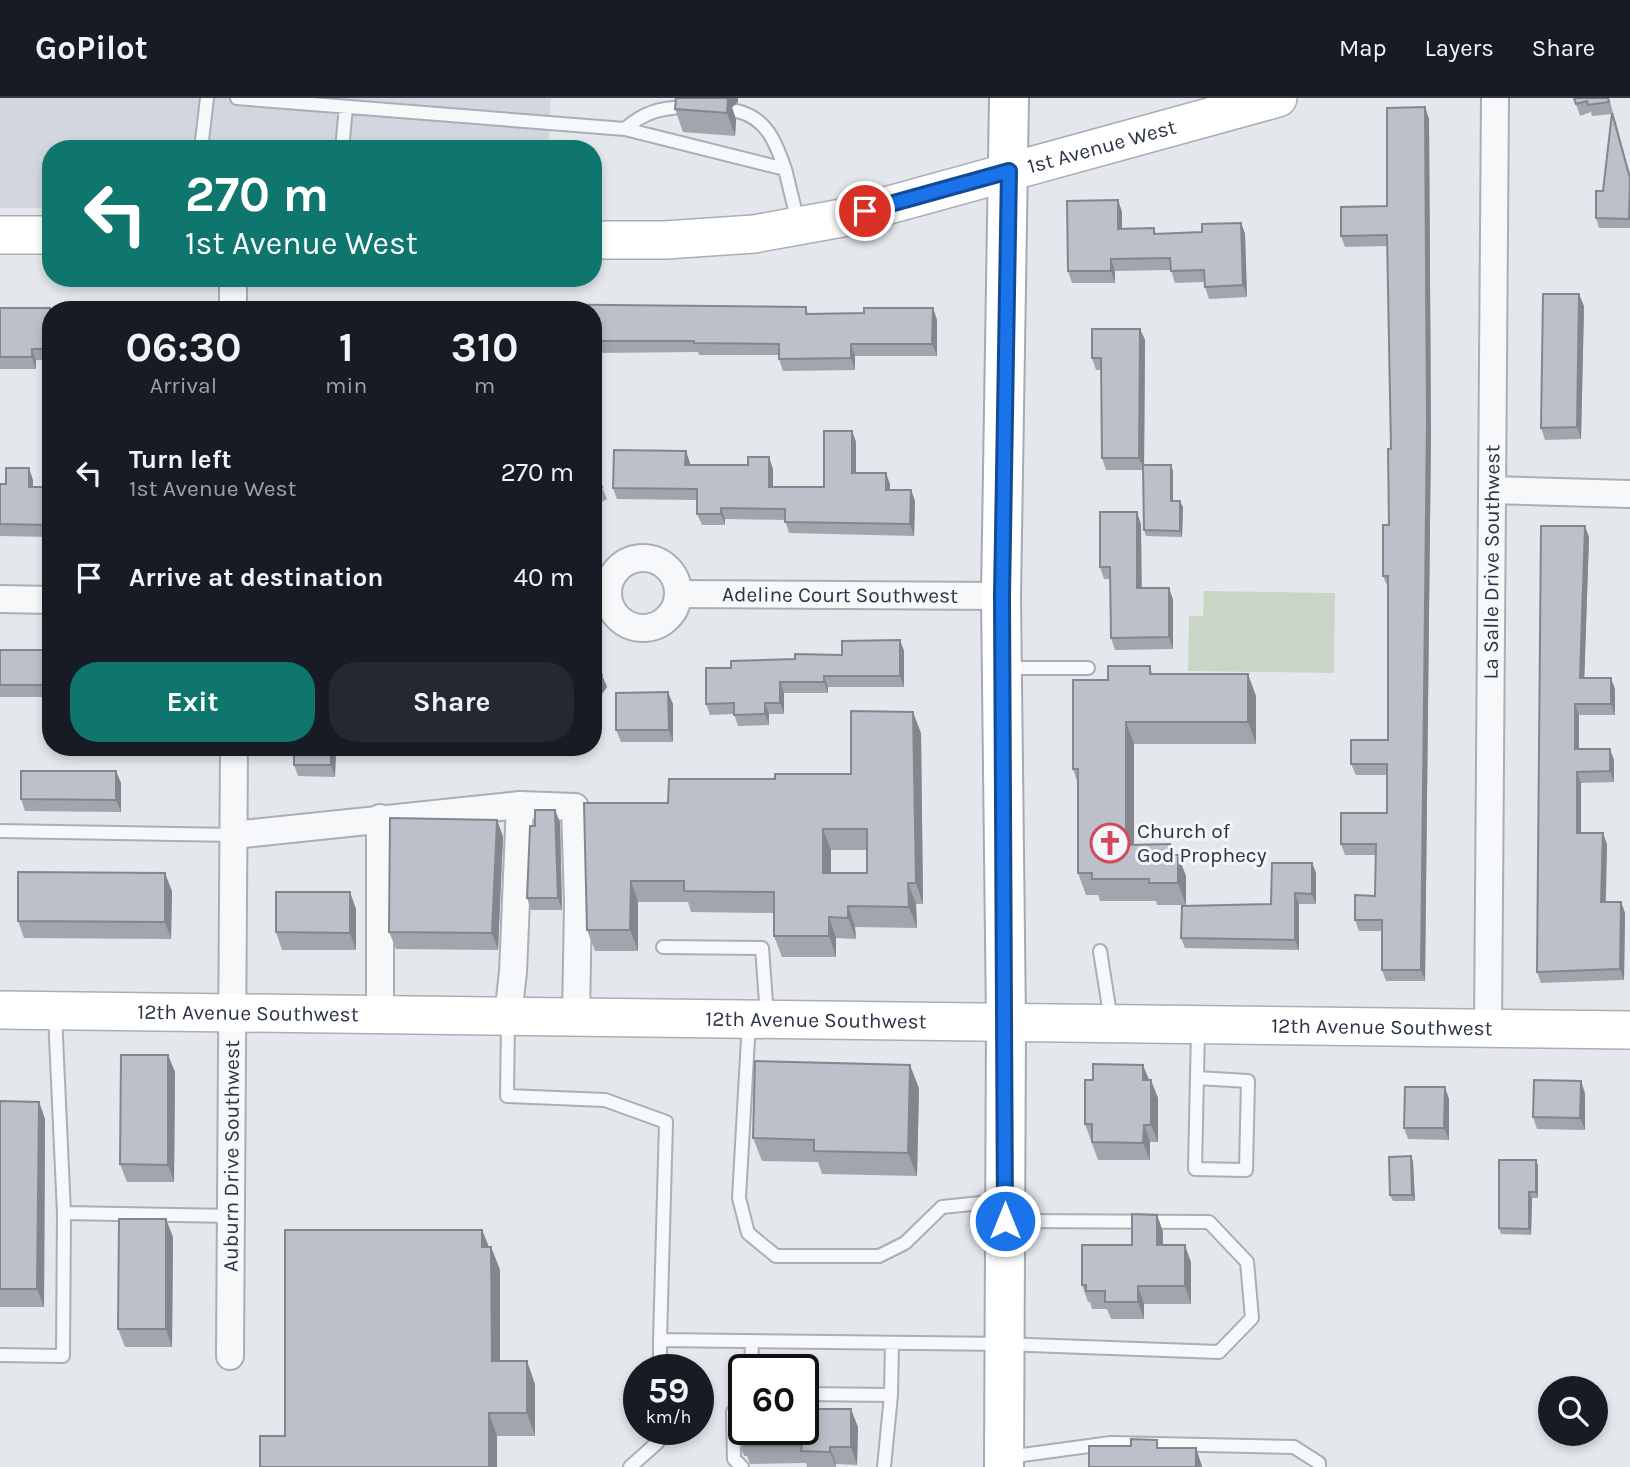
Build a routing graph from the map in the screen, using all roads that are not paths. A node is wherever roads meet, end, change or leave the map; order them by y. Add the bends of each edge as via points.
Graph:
1 (207, 98) edge
2 (237, 98) edge
3 (1009, 98) edge
4 (1278, 98) edge
5 (1495, 98) edge
6 (346, 107) junction
7 (686, 107) edge
8 (737, 111) dead end
9 (625, 129) junction
10 (202, 140) edge
11 (343, 140) edge
12 (785, 169) junction
13 (1009, 171) junction
14 (798, 226) junction
15 (0, 234) edge
16 (42, 235) edge
17 (602, 240) edge
18 (1492, 490) junction
19 (1630, 494) edge
20 (679, 594) dead end
21 (1002, 596) junction
22 (0, 599) edge
23 (42, 600) edge
24 (1002, 668) junction
25 (1087, 668) dead end
26 (234, 756) edge
27 (520, 805) junction
28 (380, 818) junction
29 (0, 831) edge
30 (234, 835) junction
31 (663, 947) dead end
32 (1100, 951) dead end
33 (0, 1010) edge
34 (55, 1011) junction
35 (234, 1013) junction
36 (380, 1015) junction
37 (508, 1016) junction
38 (576, 1017) junction
39 (758, 1020) junction
40 (1006, 1023) junction
41 (1112, 1024) junction
42 (1198, 1025) junction
43 (1488, 1028) junction
44 (1630, 1030) edge
45 (1197, 1078) junction
46 (1005, 1211) junction
47 (64, 1213) junction
48 (232, 1216) junction
49 (660, 1340) junction
50 (752, 1341) junction
51 (892, 1343) junction
52 (1005, 1344) junction
53 (0, 1354) edge
54 (660, 1354) edge
55 (752, 1354) edge
56 (230, 1356) dead end
57 (819, 1394) edge
58 (891, 1395) junction
59 (655, 1445) edge
60 (734, 1445) edge
61 (1004, 1462) edge
62 (630, 1467) edge
63 (742, 1467) edge
64 (884, 1467) edge
65 (1320, 1467) edge

1 - 10 lane
2 - 6 lane
3 - 13 main road
4 - 13 street, 1st Avenue West
5 - 18 street, La Salle Drive Southwest
6 - 9 lane
6 - 11 lane
7 - 9 lane via 660,108
8 - 12 lane via 762,123 776,143
9 - 12 lane
12 - 14 lane
13 - 14 street, 1st Avenue West
13 - 21 main road
14 - 17 street, 1st Avenue West via 754,234
15 - 16 street
18 - 19 street
18 - 43 street, La Salle Drive Southwest
20 - 21 street, Adeline Court Southwest
21 - 24 main road
22 - 23 street
24 - 25 lane
24 - 40 main road
26 - 30 street, Auburn Drive Southwest
27 - 28 street
27 - 37 street
27 - 38 street via 575,807
28 - 30 street
28 - 36 street
29 - 30 lane
30 - 35 street, Auburn Drive Southwest
31 - 39 lane via 762,948
32 - 41 lane
33 - 34 street, 12th Avenue Southwest
34 - 35 street, 12th Avenue Southwest
34 - 47 lane
35 - 36 street, 12th Avenue Southwest
35 - 48 street, Auburn Drive Southwest
36 - 37 street, 12th Avenue Southwest
37 - 38 street, 12th Avenue Southwest
37 - 49 lane via 507,1096 605,1100 666,1122
38 - 39 street, 12th Avenue Southwest
39 - 40 street, 12th Avenue Southwest
39 - 46 lane via 739,1198 748,1233 776,1256 879,1256 905,1243 942,1207
40 - 41 street, 12th Avenue Southwest
40 - 46 main road
41 - 42 street, 12th Avenue Southwest
42 - 43 street, 12th Avenue Southwest
42 - 45 lane
43 - 44 street, 12th Avenue Southwest
45 - 45 lane via 1195,1168 1246,1170 1248,1081
46 - 52 main road
46 - 52 lane via 1209,1222 1247,1262 1252,1318 1219,1352
47 - 48 lane
47 - 53 lane via 63,1356
48 - 56 street, Auburn Drive Southwest
49 - 50 lane
49 - 54 lane
50 - 51 lane
50 - 55 lane
51 - 52 lane
51 - 58 lane
52 - 61 main road
57 - 58 lane
58 - 64 lane
59 - 62 lane
60 - 63 lane via 734,1459
61 - 65 lane via 1111,1443 1294,1447

